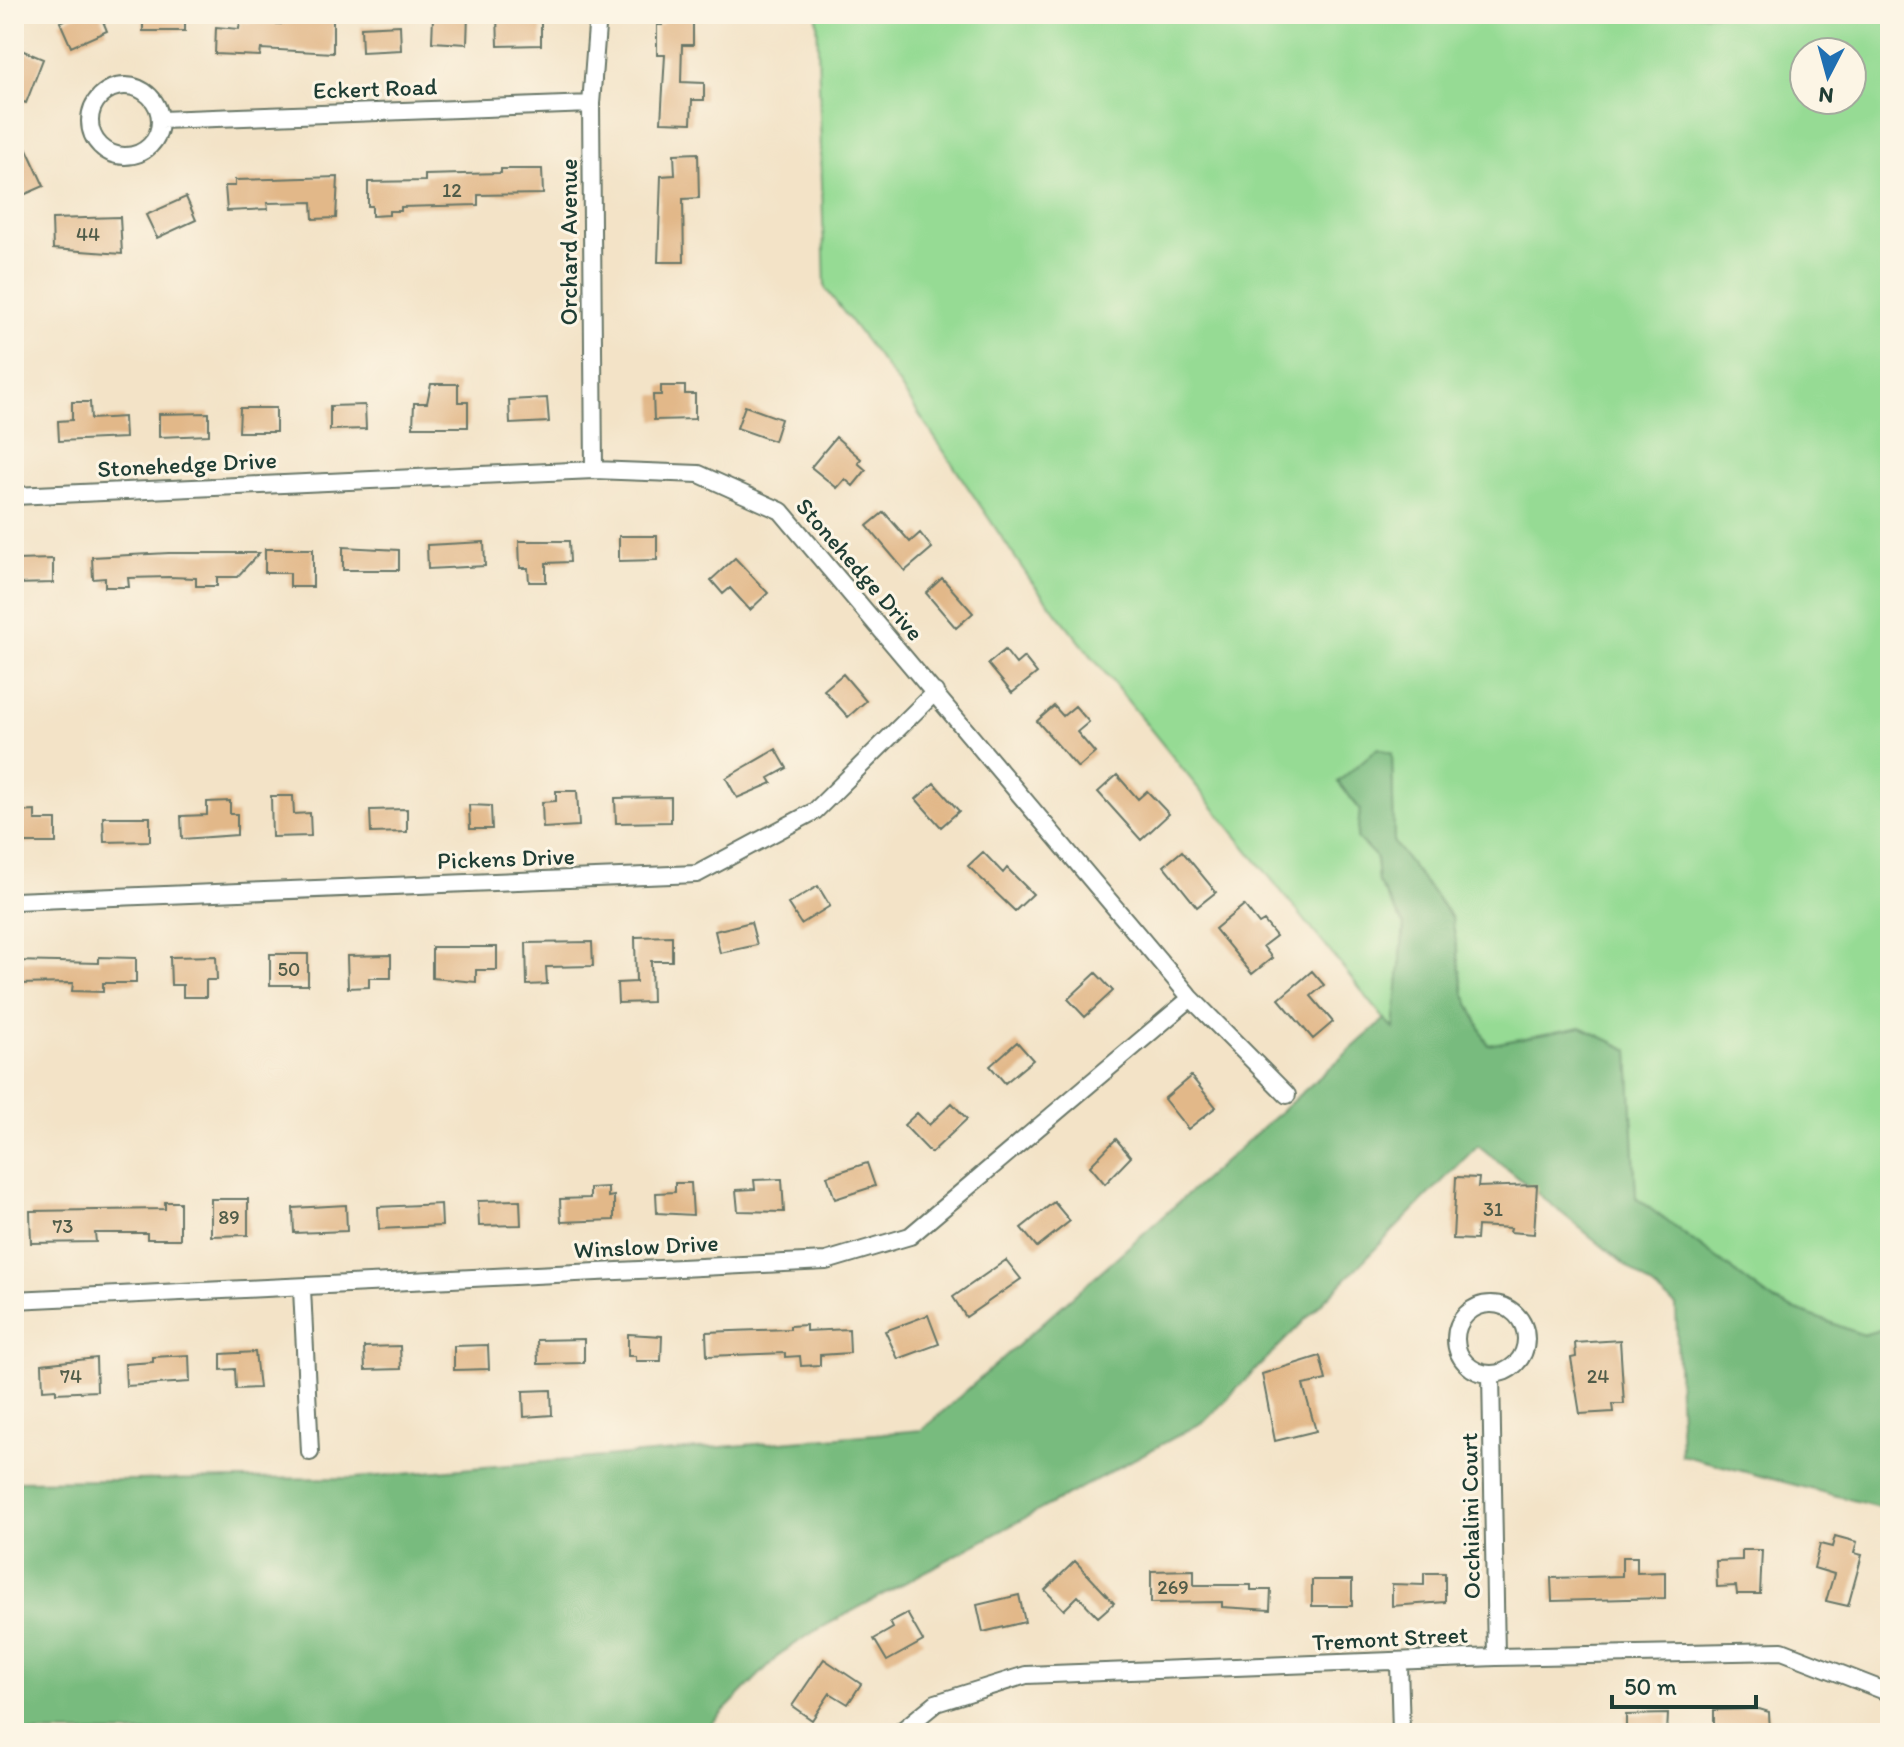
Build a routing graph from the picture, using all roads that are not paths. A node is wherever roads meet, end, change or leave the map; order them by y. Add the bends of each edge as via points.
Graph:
1 (598, 14) edge
2 (591, 104) junction
3 (161, 120) junction
4 (594, 470) junction
5 (14, 496) edge
6 (935, 692) junction
7 (14, 901) edge
8 (1191, 998) junction
9 (1287, 1095) dead end
10 (302, 1289) junction
11 (14, 1300) edge
12 (1491, 1374) junction
13 (310, 1452) dead end
14 (1496, 1657) junction
15 (1399, 1663) junction
16 (1890, 1693) edge
17 (899, 1733) edge
18 (1401, 1733) edge

1 - 2 street, Orchard Avenue
2 - 3 street, Eckert Road
2 - 4 street, Orchard Avenue
3 - 3 street via 154,143 122,157 101,147 90,126 95,104 123,86 153,99
4 - 5 street, Stonehedge Drive
4 - 6 street, Stonehedge Drive via 699,474 781,511
6 - 7 street, Pickens Drive via 815,811 697,874
6 - 8 street, Stonehedge Drive
8 - 9 street, Stonehedge Drive
8 - 10 street, Winslow Drive via 910,1236 826,1261
10 - 11 street, Winslow Drive
10 - 13 street
12 - 12 street via 1520,1359 1526,1337 1518,1317 1488,1303 1468,1312 1455,1340 1462,1360
12 - 14 street, Occhialini Court
14 - 15 street, Tremont Street
14 - 16 street, Tremont Street via 1782,1651
15 - 17 street, Tremont Street via 1026,1675 936,1703
15 - 18 street

